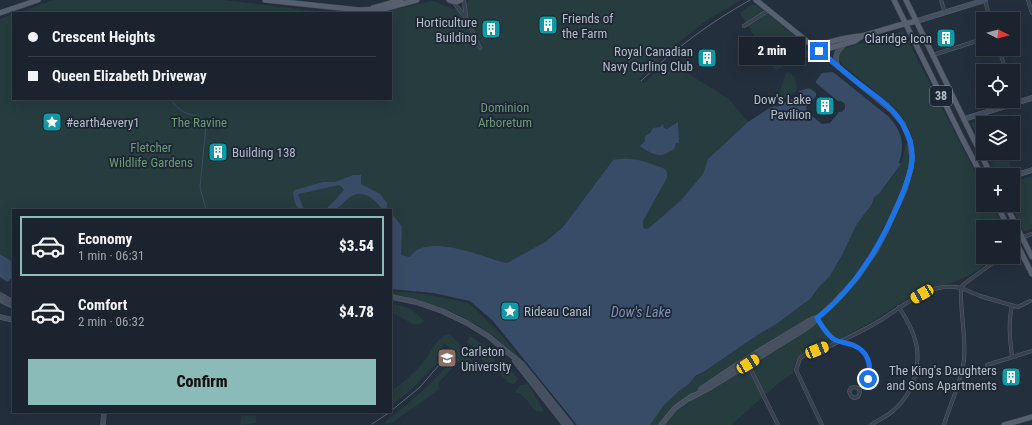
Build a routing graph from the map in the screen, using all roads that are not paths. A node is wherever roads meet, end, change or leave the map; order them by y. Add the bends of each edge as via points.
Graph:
1 (38, 0) edge
2 (265, 0) edge
3 (401, 0) edge
4 (417, 0) edge
5 (462, 0) edge
6 (894, 0) edge
7 (906, 0) edge
8 (941, 0) edge
9 (985, 0) edge
10 (1028, 0) edge
11 (450, 1) edge
12 (757, 1) edge
13 (365, 10) junction
14 (770, 10) junction
15 (945, 12) junction
16 (988, 12) edge
17 (0, 13) edge
18 (1032, 13) edge
19 (466, 18) junction
20 (917, 21) junction
21 (905, 23) junction
22 (744, 26) dead end
23 (862, 36) junction
24 (976, 41) edge
25 (845, 44) junction
26 (480, 48) dead end
27 (819, 51) junction
28 (932, 55) junction
29 (838, 66) junction
30 (1032, 98) edge
31 (1020, 102) edge
32 (1001, 108) edge
33 (964, 120) junction
34 (978, 168) edge
35 (988, 168) edge
36 (1032, 170) edge
37 (1020, 174) edge
38 (1010, 212) edge
39 (1032, 234) edge
40 (1023, 237) junction
41 (1020, 250) edge
42 (1032, 257) edge
43 (991, 264) edge
44 (1032, 274) edge
45 (961, 288) junction
46 (0, 295) edge
47 (392, 297) edge
48 (0, 300) edge
49 (12, 301) edge
50 (1030, 301) dead end
51 (12, 306) edge
52 (1012, 306) junction
53 (900, 307) junction
54 (0, 317) edge
55 (817, 318) junction
56 (12, 320) edge
57 (840, 341) junction
58 (1032, 351) edge
59 (1012, 356) junction
60 (513, 357) junction
61 (747, 361) junction
62 (987, 365) dead end
63 (859, 388) dead end
64 (104, 413) edge
65 (1032, 417) edge
66 (103, 425) edge
67 (565, 425) edge
68 (571, 425) edge
69 (661, 425) edge
70 (778, 425) edge
71 (822, 425) edge
72 (871, 425) edge
73 (945, 425) edge
74 (1004, 425) edge

1 - 17 main road
2 - 13 main road
3 - 13 main road
4 - 13 main road via 383,9
5 - 11 main road
5 - 19 street
6 - 21 main road, 38
7 - 20 main road, 38
8 - 15 street
9 - 15 main road
9 - 16 street
10 - 18 street
11 - 19 street
12 - 14 main road
14 - 22 street
14 - 27 main road
15 - 20 main road
19 - 26 street
20 - 21 main road
20 - 28 main road, 38
21 - 23 main road
21 - 34 main road, 38
23 - 25 main road
23 - 27 main road via 826,43
24 - 28 street
25 - 27 main road
25 - 29 main road via 836,54
27 - 29 main road
28 - 33 main road, 38
29 - 55 main road via 898,117 908,136 912,158 905,188 876,250 856,279
30 - 31 main road
32 - 33 main road
33 - 35 main road, 38
36 - 37 main road
38 - 40 main road
39 - 40 street
40 - 42 main road
41 - 44 main road
43 - 45 street
45 - 52 street
45 - 53 street via 951,286 933,290
45 - 73 street via 964,361
46 - 49 main road
47 - 60 main road via 429,306 461,319 488,336
48 - 51 main road
50 - 52 street via 1018,307
52 - 59 street
53 - 57 street
53 - 72 street via 916,343 918,363 906,397 892,412
54 - 56 main road
55 - 57 street via 830,335
55 - 61 main road
57 - 63 street via 861,349 869,362 868,379
57 - 71 street via 800,358 796,370
58 - 59 street
59 - 62 street
60 - 67 main road
60 - 68 main road via 522,364
61 - 69 main road via 676,408
61 - 70 street
64 - 66 main road
65 - 74 main road

